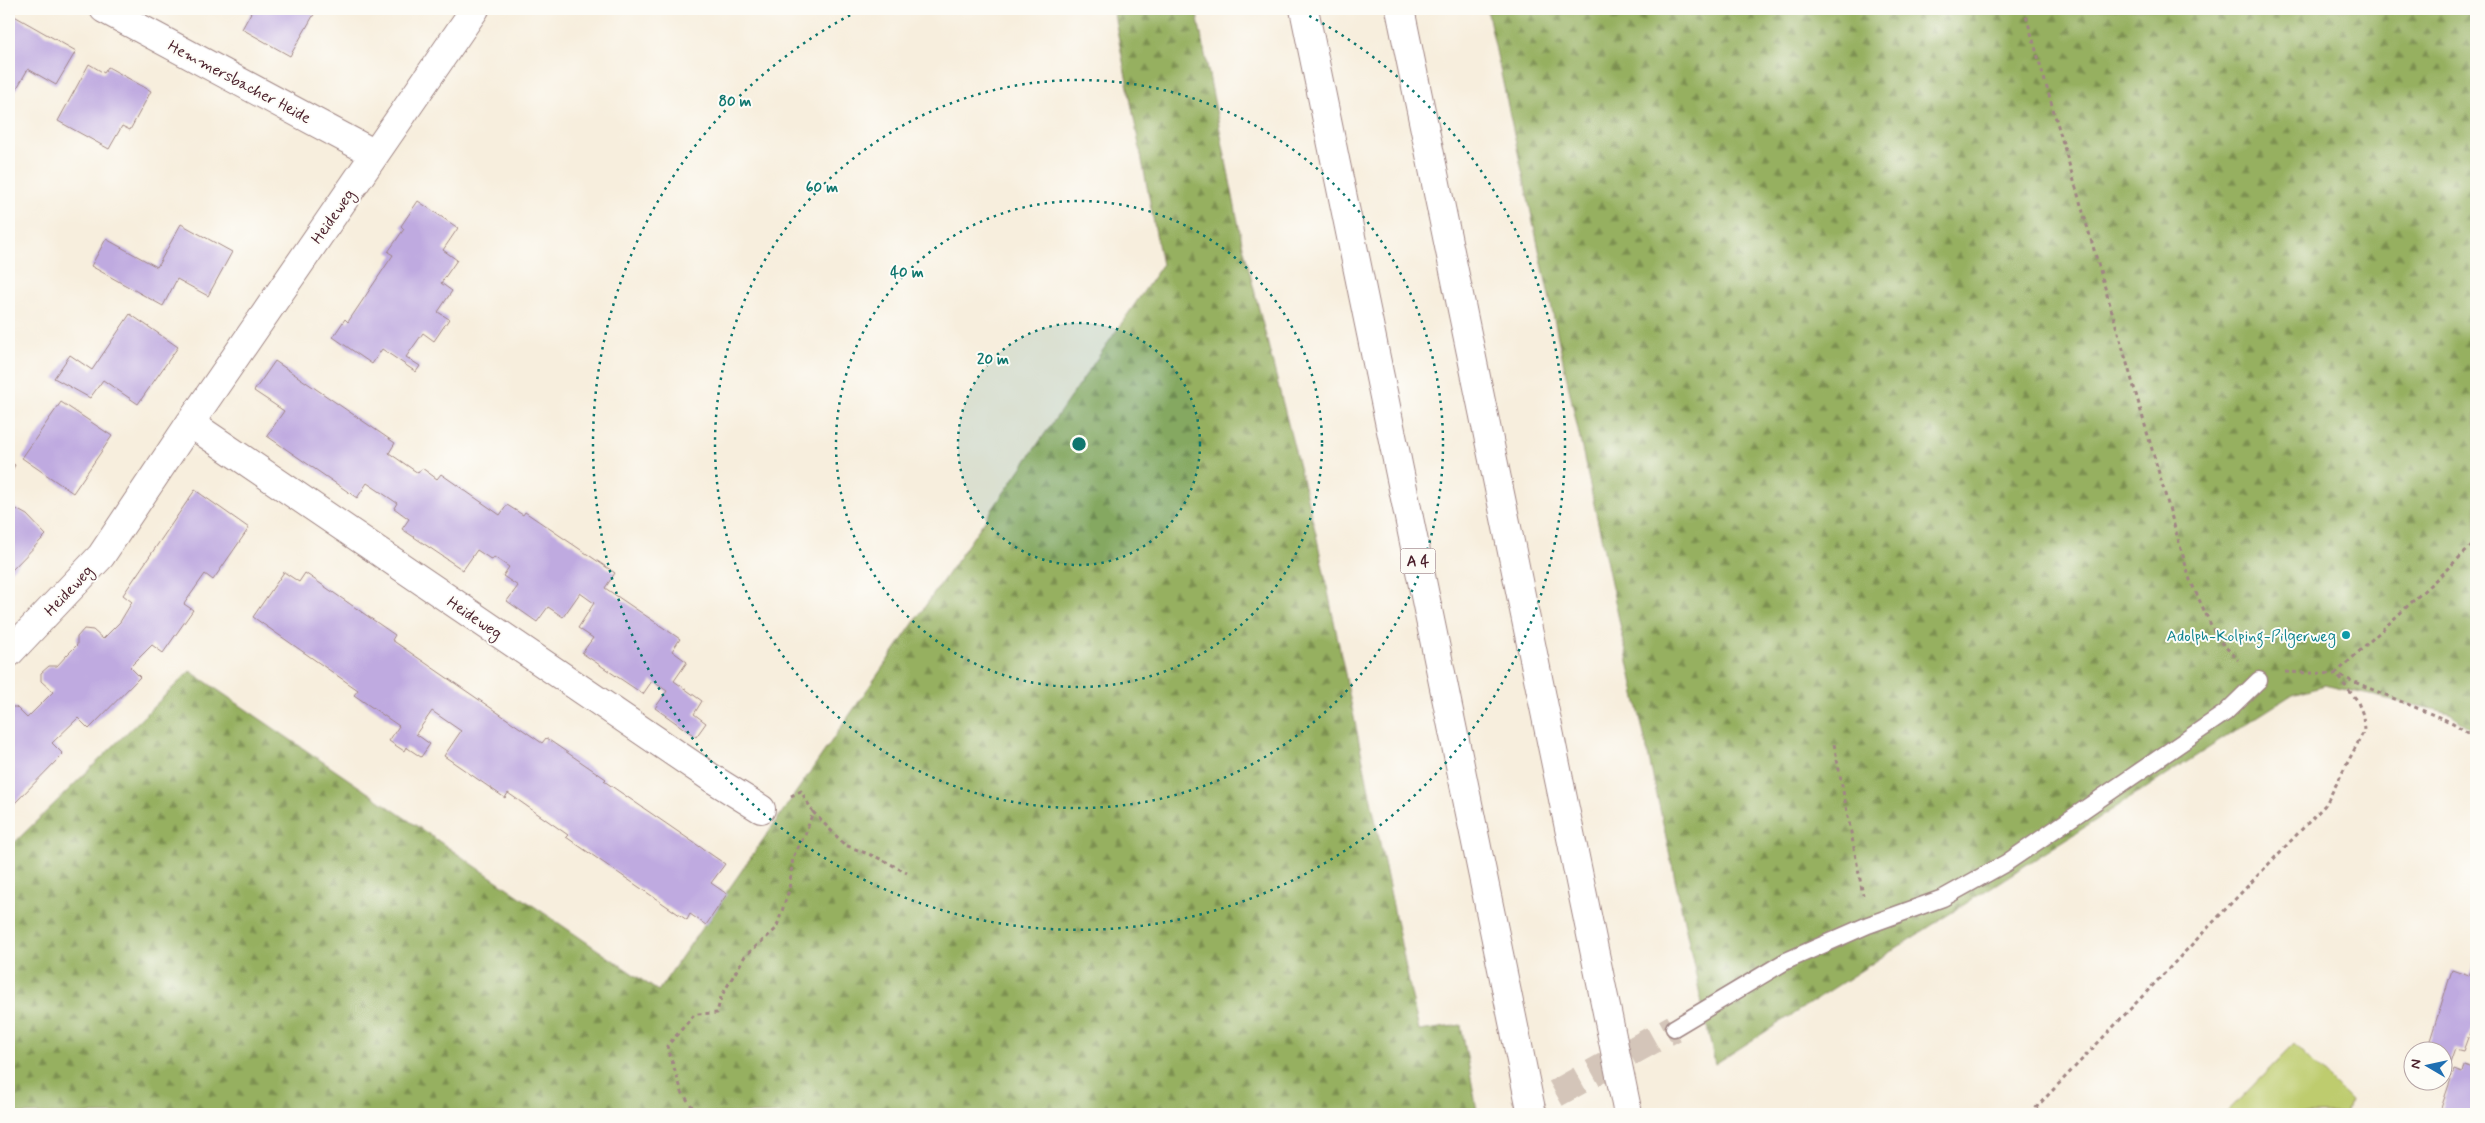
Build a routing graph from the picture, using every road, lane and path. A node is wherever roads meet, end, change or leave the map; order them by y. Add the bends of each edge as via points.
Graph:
1 (104, 9) edge
2 (475, 9) edge
3 (1304, 9) edge
4 (1400, 9) edge
5 (2024, 9) edge
6 (375, 154) junction
7 (190, 423) junction
8 (2476, 542) edge
9 (9, 653) edge
10 (2335, 674) junction
11 (2259, 680) junction
12 (2476, 738) edge
13 (1834, 744) dead end
14 (761, 810) joint
15 (813, 812) junction
16 (907, 873) dead end
17 (1868, 925) junction
18 (1674, 1028) tunnel mouth
19 (698, 1114) edge
20 (1532, 1114) edge
21 (1628, 1114) edge
22 (2030, 1114) edge

1 - 6 main road, Hemmersbacher Heide
2 - 6 main road, Heideweg
3 - 20 main road, A 4
4 - 21 main road
5 - 11 path via 2190,580 2217,638
6 - 7 main road, Heideweg
7 - 9 main road, Heideweg via 101,556
7 - 14 main road, Heideweg
8 - 10 path
10 - 11 path via 2288,671
10 - 12 path via 2444,720
10 - 22 path via 2357,700 2363,715 2364,731 2326,804
11 - 17 lane via 2225,713 2006,863 1943,898
13 - 17 path
14 - 15 path via 801,791
15 - 16 path via 845,845
15 - 19 path via 793,857 789,890 776,929 745,956 721,997 717,1013 695,1014 666,1046 682,1092
17 - 18 lane via 1786,960

